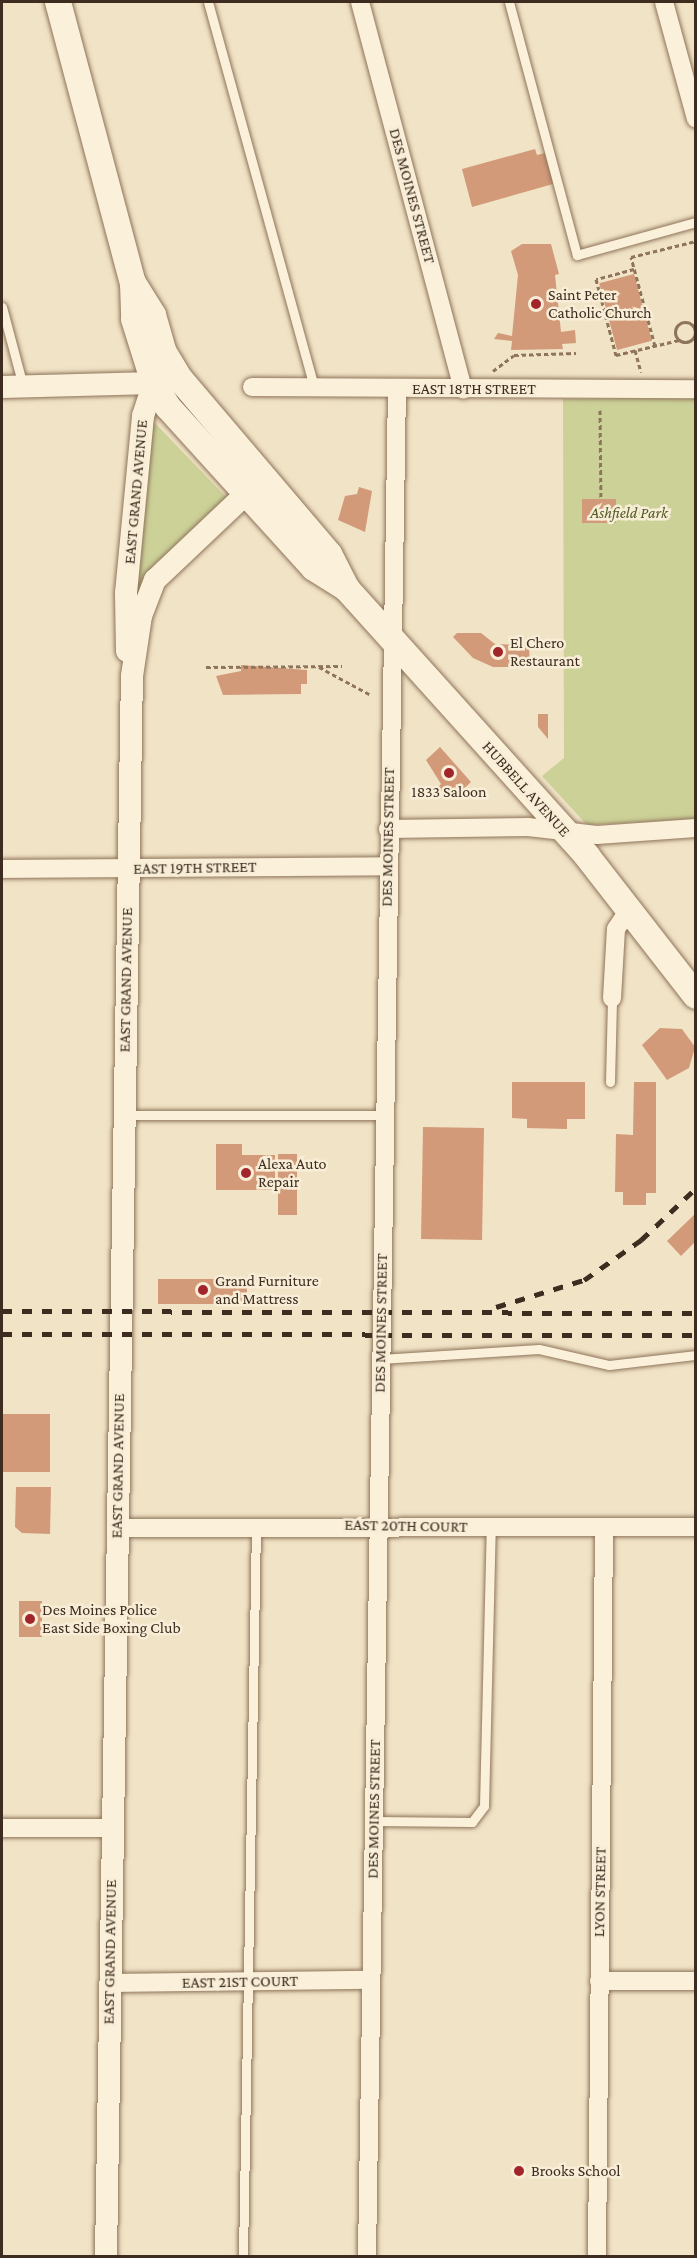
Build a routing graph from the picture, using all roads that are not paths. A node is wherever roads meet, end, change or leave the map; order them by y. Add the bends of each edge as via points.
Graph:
1 (58, 2) edge
2 (208, 2) edge
3 (360, 2) edge
4 (509, 2) edge
5 (664, 2) edge
6 (696, 119) edge
7 (696, 222) edge
8 (2, 307) edge
9 (164, 377) junction
10 (12, 386) edge
11 (252, 387) dead end
12 (314, 388) junction
13 (397, 389) junction
14 (696, 389) edge
15 (463, 390) junction
16 (254, 464) junction
17 (246, 494) junction
18 (347, 589) junction
19 (391, 640) junction
20 (132, 676) junction
21 (696, 828) edge
22 (388, 829) junction
23 (567, 833) junction
24 (388, 866) junction
25 (2, 868) edge
26 (127, 869) junction
27 (630, 908) junction
28 (696, 996) edge
29 (612, 998) joint
30 (610, 1082) dead end
31 (124, 1115) junction
32 (384, 1115) junction
33 (696, 1355) edge
34 (380, 1359) junction
35 (377, 1524) junction
36 (256, 1527) junction
37 (491, 1527) junction
38 (604, 1527) junction
39 (696, 1527) edge
40 (117, 1528) junction
41 (374, 1821) junction
42 (2, 1828) edge
43 (112, 1828) junction
44 (370, 1980) junction
45 (598, 1981) junction
46 (696, 1981) edge
47 (248, 1982) junction
48 (109, 1983) junction
49 (106, 2256) edge
50 (243, 2256) edge
51 (367, 2256) edge
52 (597, 2256) edge

1 - 9 main road via 134,283 153,315
2 - 12 lane
3 - 15 street, DES MOINES STREET
4 - 7 lane via 577,255
5 - 6 street
8 - 10 lane
9 - 10 street
9 - 16 main road, HUBBELL AVENUE
9 - 17 main road, HUBBELL AVENUE
9 - 20 street, EAST GRAND AVENUE via 143,416 124,635
11 - 12 street, EAST 18TH STREET
12 - 13 street, EAST 18TH STREET
13 - 15 street, EAST 18TH STREET
13 - 19 street, DES MOINES STREET
14 - 15 street, EAST 18TH STREET
16 - 17 street
16 - 18 main road, HUBBELL AVENUE via 329,554
17 - 18 main road, HUBBELL AVENUE via 314,568
17 - 20 street, EAST GRAND AVENUE via 155,580 141,616
18 - 19 main road, HUBBELL AVENUE
19 - 22 street, DES MOINES STREET
19 - 23 main road, HUBBELL AVENUE
20 - 26 street, EAST GRAND AVENUE
21 - 23 street
22 - 23 street via 528,827
22 - 24 street, DES MOINES STREET
23 - 27 main road, HUBBELL AVENUE
24 - 26 street, EAST 19TH STREET
24 - 32 street, DES MOINES STREET
25 - 26 street, EAST 19TH STREET
26 - 31 street, EAST GRAND AVENUE
27 - 28 main road, HUBBELL AVENUE
27 - 29 street via 616,929
29 - 30 lane
31 - 32 lane
31 - 40 street, EAST GRAND AVENUE
32 - 34 street, DES MOINES STREET
33 - 34 lane via 609,1365 539,1349
34 - 35 street, DES MOINES STREET
35 - 36 street, EAST 20TH COURT
35 - 37 street, EAST 20TH COURT
35 - 41 street, DES MOINES STREET
36 - 40 street, EAST 20TH COURT
36 - 47 lane
37 - 38 street, EAST 20TH COURT
37 - 41 lane via 484,1806 472,1822
38 - 39 street, EAST 20TH COURT
38 - 45 street, LYON STREET
40 - 43 street, EAST GRAND AVENUE
41 - 44 street, DES MOINES STREET
42 - 43 street
43 - 48 street, EAST GRAND AVENUE
44 - 47 street, EAST 21ST COURT
44 - 51 street, DES MOINES STREET
45 - 46 street
45 - 52 street, LYON STREET
47 - 48 street, EAST 21ST COURT
47 - 50 lane
48 - 49 street, EAST GRAND AVENUE

